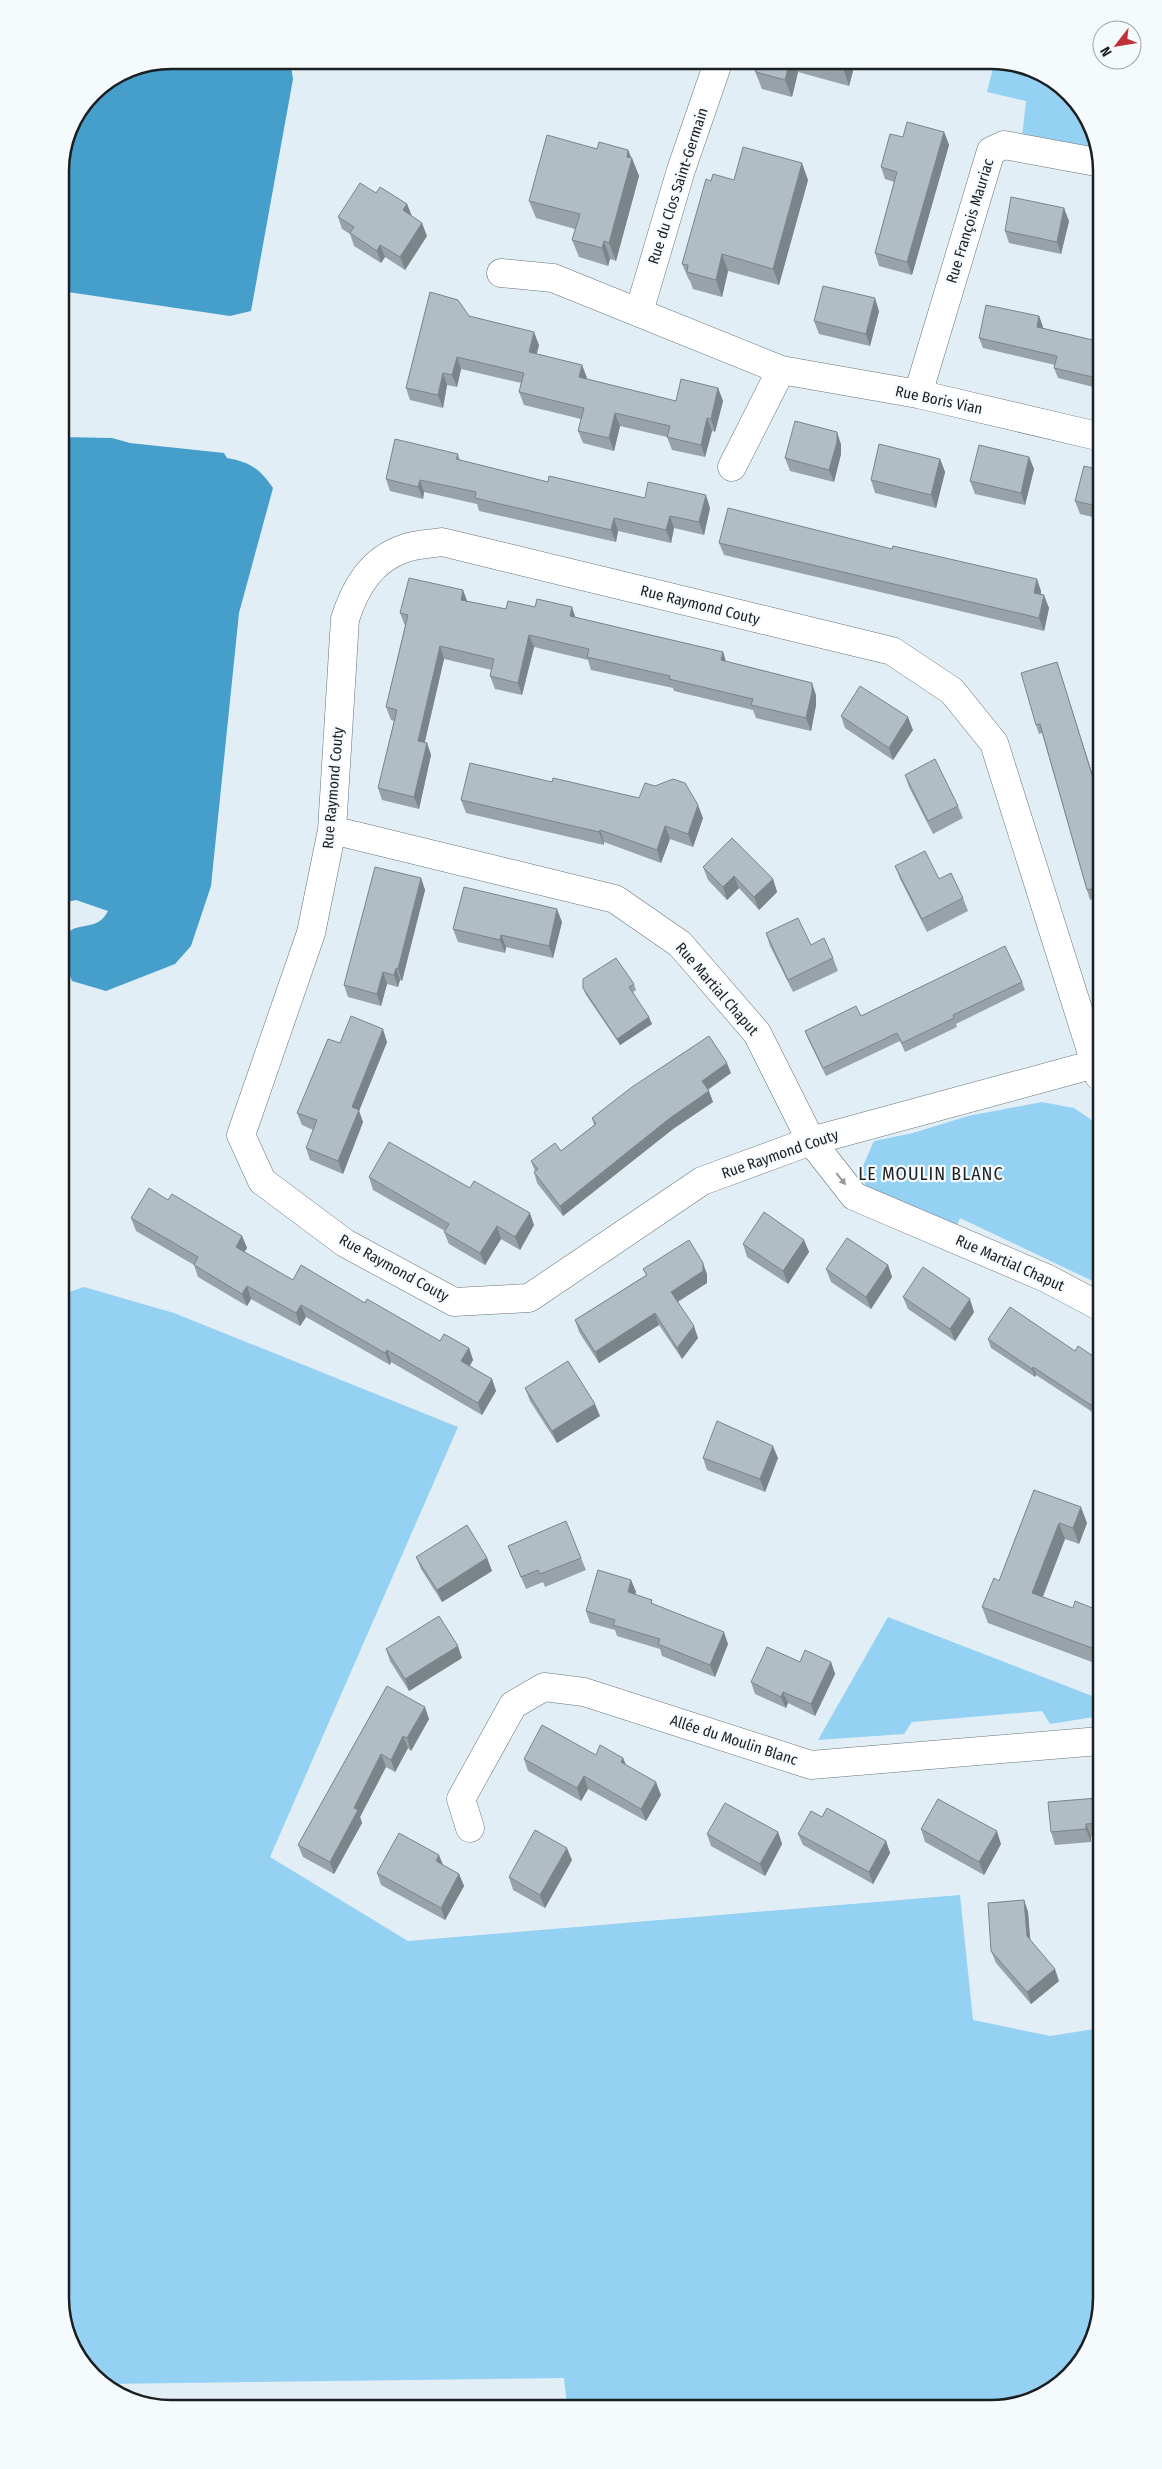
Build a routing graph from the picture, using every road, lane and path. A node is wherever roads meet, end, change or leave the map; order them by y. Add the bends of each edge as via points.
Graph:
1 (717, 69) edge
2 (1093, 161) edge
3 (502, 273) dead end
4 (639, 312) junction
5 (780, 370) junction
6 (918, 394) junction
7 (1093, 435) edge
8 (732, 467) dead end
9 (332, 830) junction
10 (1093, 1057) edge
11 (1093, 1071) edge
12 (811, 1141) junction
13 (1093, 1303) edge
14 (1093, 1743) edge
15 (470, 1828) dead end

1 - 4 street, Rue du Clos Saint-Germain via 681,170
2 - 6 street, Rue François Mauriac via 1004,145 991,151
3 - 4 street, Rue Boris Vian via 553,278
4 - 5 street, Rue Boris Vian
5 - 6 street, Rue Boris Vian
5 - 8 street
6 - 7 street, Rue Boris Vian
9 - 10 street, Rue Raymond Couty via 345,619 354,593 373,568 405,548 442,542 892,651 952,690 994,743
9 - 12 street, Rue Martial Chaput via 615,899 680,944 757,1033
9 - 12 street, Rue Raymond Couty via 312,933 241,1135 262,1181 345,1243 454,1302 529,1298 702,1180
11 - 12 street, Rue Raymond Couty
12 -> 13 street, Rue Martial Chaput via 854,1196 1046,1278
14 - 15 street, Allée du Moulin Blanc via 811,1765 584,1692 544,1687 513,1705 461,1798

